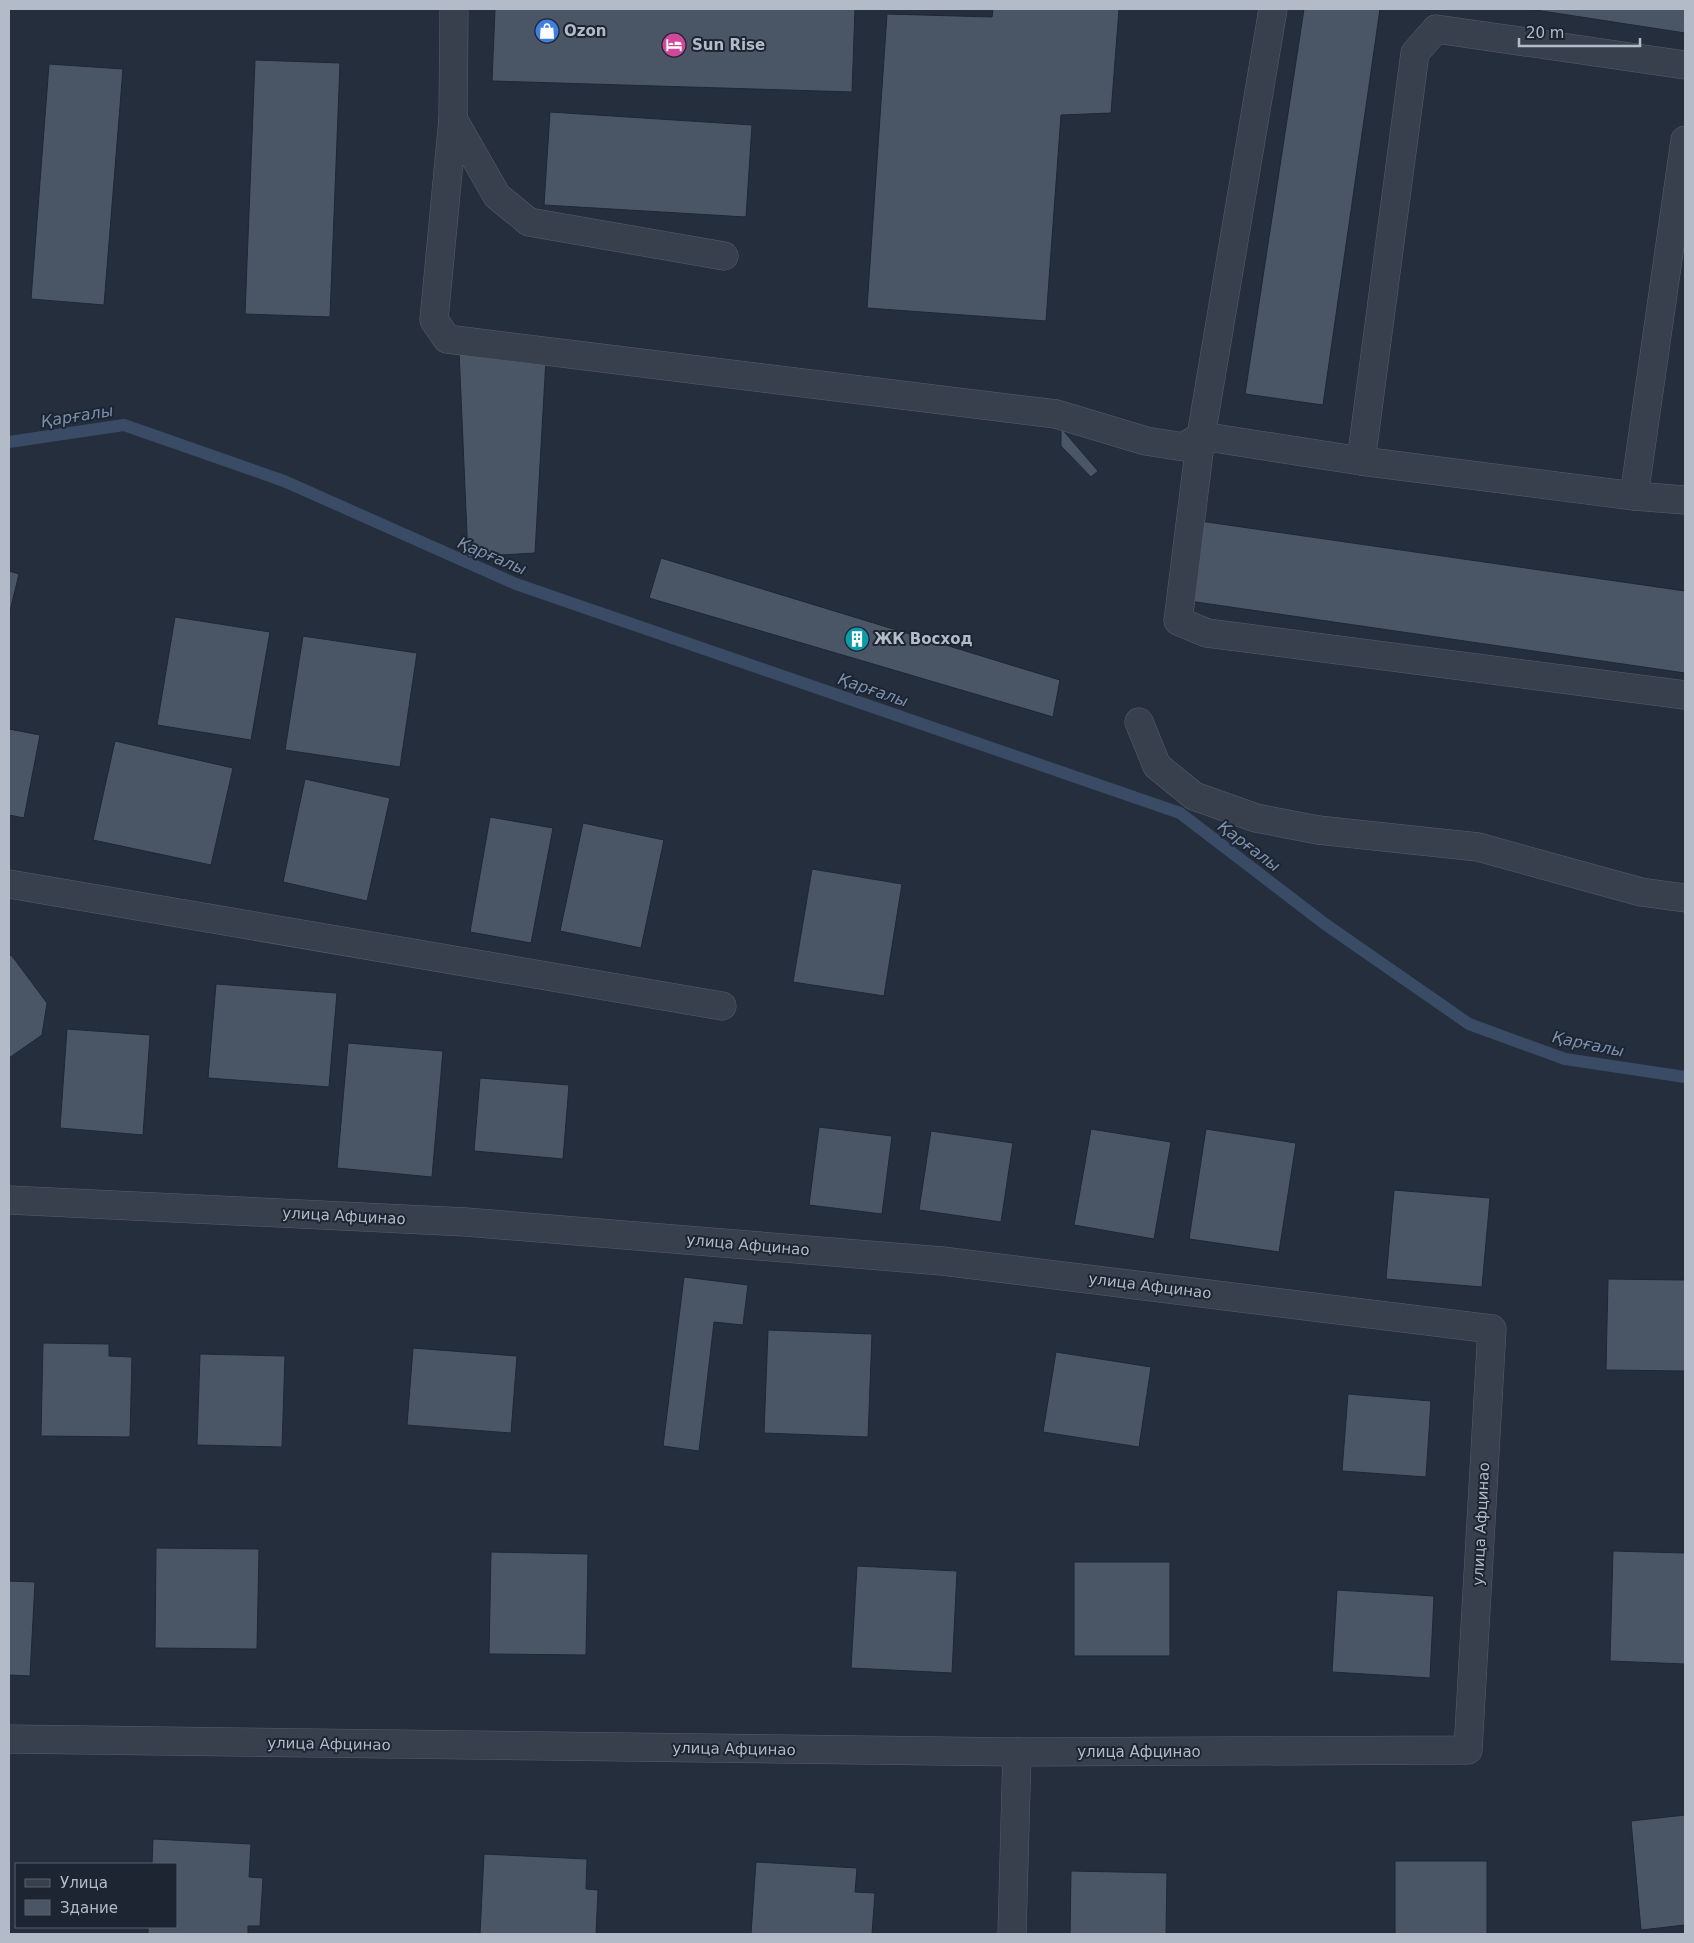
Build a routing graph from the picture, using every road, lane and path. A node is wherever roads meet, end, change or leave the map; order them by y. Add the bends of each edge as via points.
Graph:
1 (454, 9) edge
2 (1273, 9) edge
3 (1685, 64) edge
4 (453, 119) junction
5 (1685, 140) edge
6 (724, 256) dead end
7 (1201, 436) junction
8 (1361, 461) junction
9 (1634, 496) junction
10 (1685, 500) edge
11 (1685, 695) edge
12 (1139, 722) dead end
13 (9, 884) edge
14 (1685, 898) edge
15 (722, 1006) dead end
16 (9, 1200) edge
17 (9, 1739) edge
18 (1017, 1752) junction
19 (1012, 1934) edge

1 - 4 lane
2 - 7 lane
3 - 8 lane via 1436,29 1415,53
4 - 6 lane via 497,196 529,222
4 - 7 lane via 434,320 447,339 1056,414 1146,441 1184,447
5 - 9 lane
7 - 8 lane
7 - 11 lane via 1178,621 1207,633
8 - 9 lane
9 - 10 lane
12 - 14 lane via 1156,766 1194,796 1256,818 1318,830 1478,848 1641,892
13 - 15 lane
16 - 18 lane, улица Афцинао via 466,1222 942,1260 1492,1329 1468,1750
17 - 18 lane, улица Афцинао
18 - 19 lane

